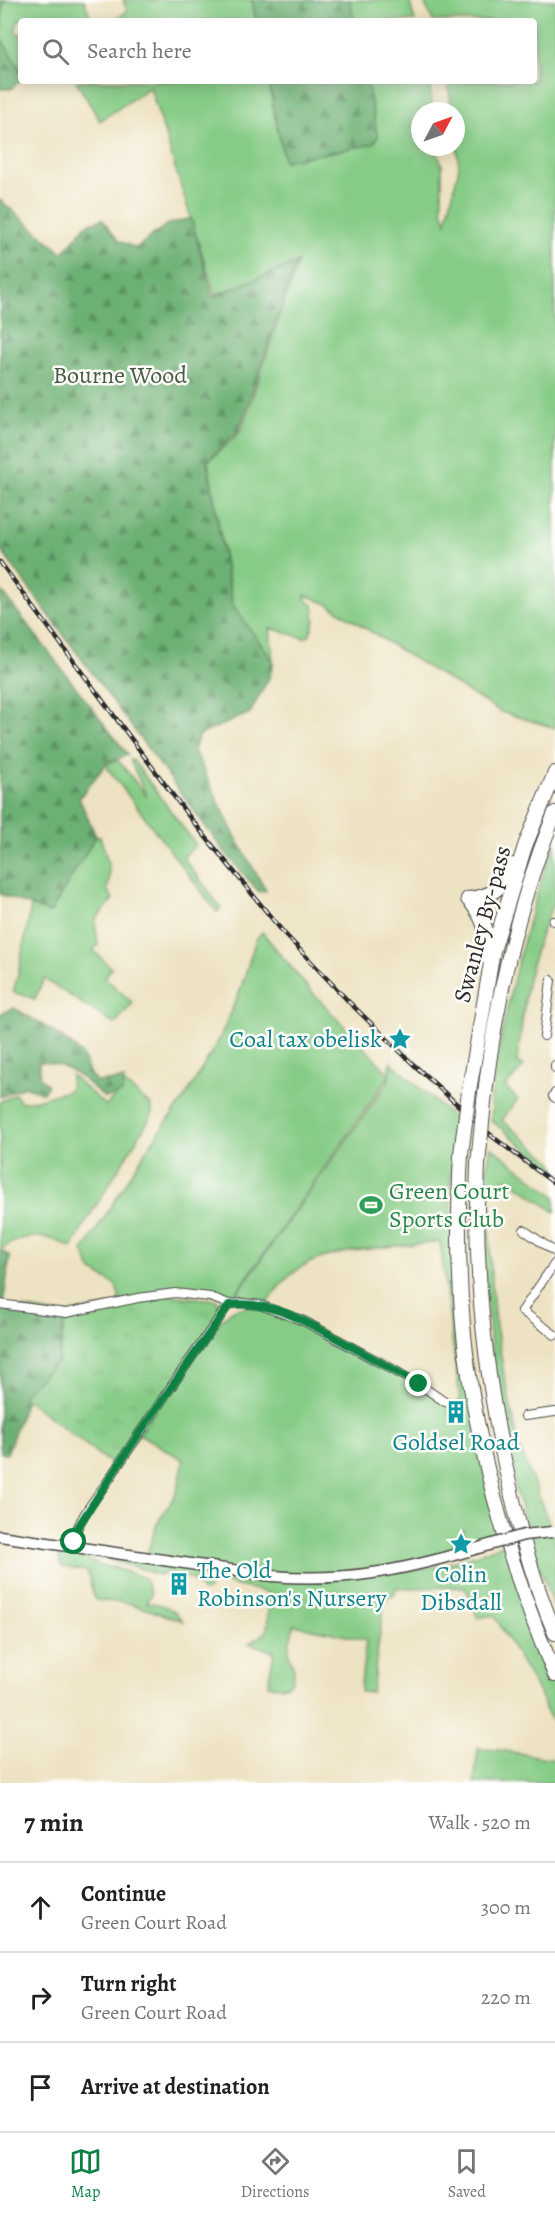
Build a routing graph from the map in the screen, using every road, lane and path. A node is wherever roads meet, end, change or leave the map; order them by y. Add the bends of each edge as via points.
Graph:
1 (555, 773) edge
2 (549, 789) junction
3 (555, 813) edge
4 (551, 980) dead end
5 (552, 1008) edge
6 (544, 1036) dead end
7 (470, 1086) junction
8 (524, 1230) dead end
9 (555, 1252) edge
10 (555, 1263) edge
11 (0, 1304) edge
12 (229, 1305) junction
13 (555, 1335) edge
14 (445, 1402) dead end
15 (555, 1412) edge
16 (525, 1416) dead end
17 (554, 1532) edge
18 (0, 1536) edge
19 (73, 1546) junction
20 (555, 1633) edge
21 (555, 1675) edge

1 - 2 highway, Swanley By-pass
2 - 7 highway, Swanley By-pass via 525,846 493,951
2 - 7 highway via 503,885 486,897 468,899 483,918 488,947 468,1060
3 - 20 highway, Swanley By-pass, bridge via 509,949 490,1049 477,1170 477,1247 488,1373 513,1507 526,1556
4 - 5 street
5 - 6 street
7 - 21 highway, bridge via 459,1205 469,1381 496,1510 533,1623
8 - 9 street
10 - 13 street via 522,1311
11 - 12 street via 66,1313 175,1293 210,1297
12 - 14 street via 260,1305 304,1321
12 - 19 street via 94,1501 74,1533
15 - 16 street
17 - 19 main road, bridge via 524,1535 422,1564 349,1577 272,1576
18 - 19 main road

